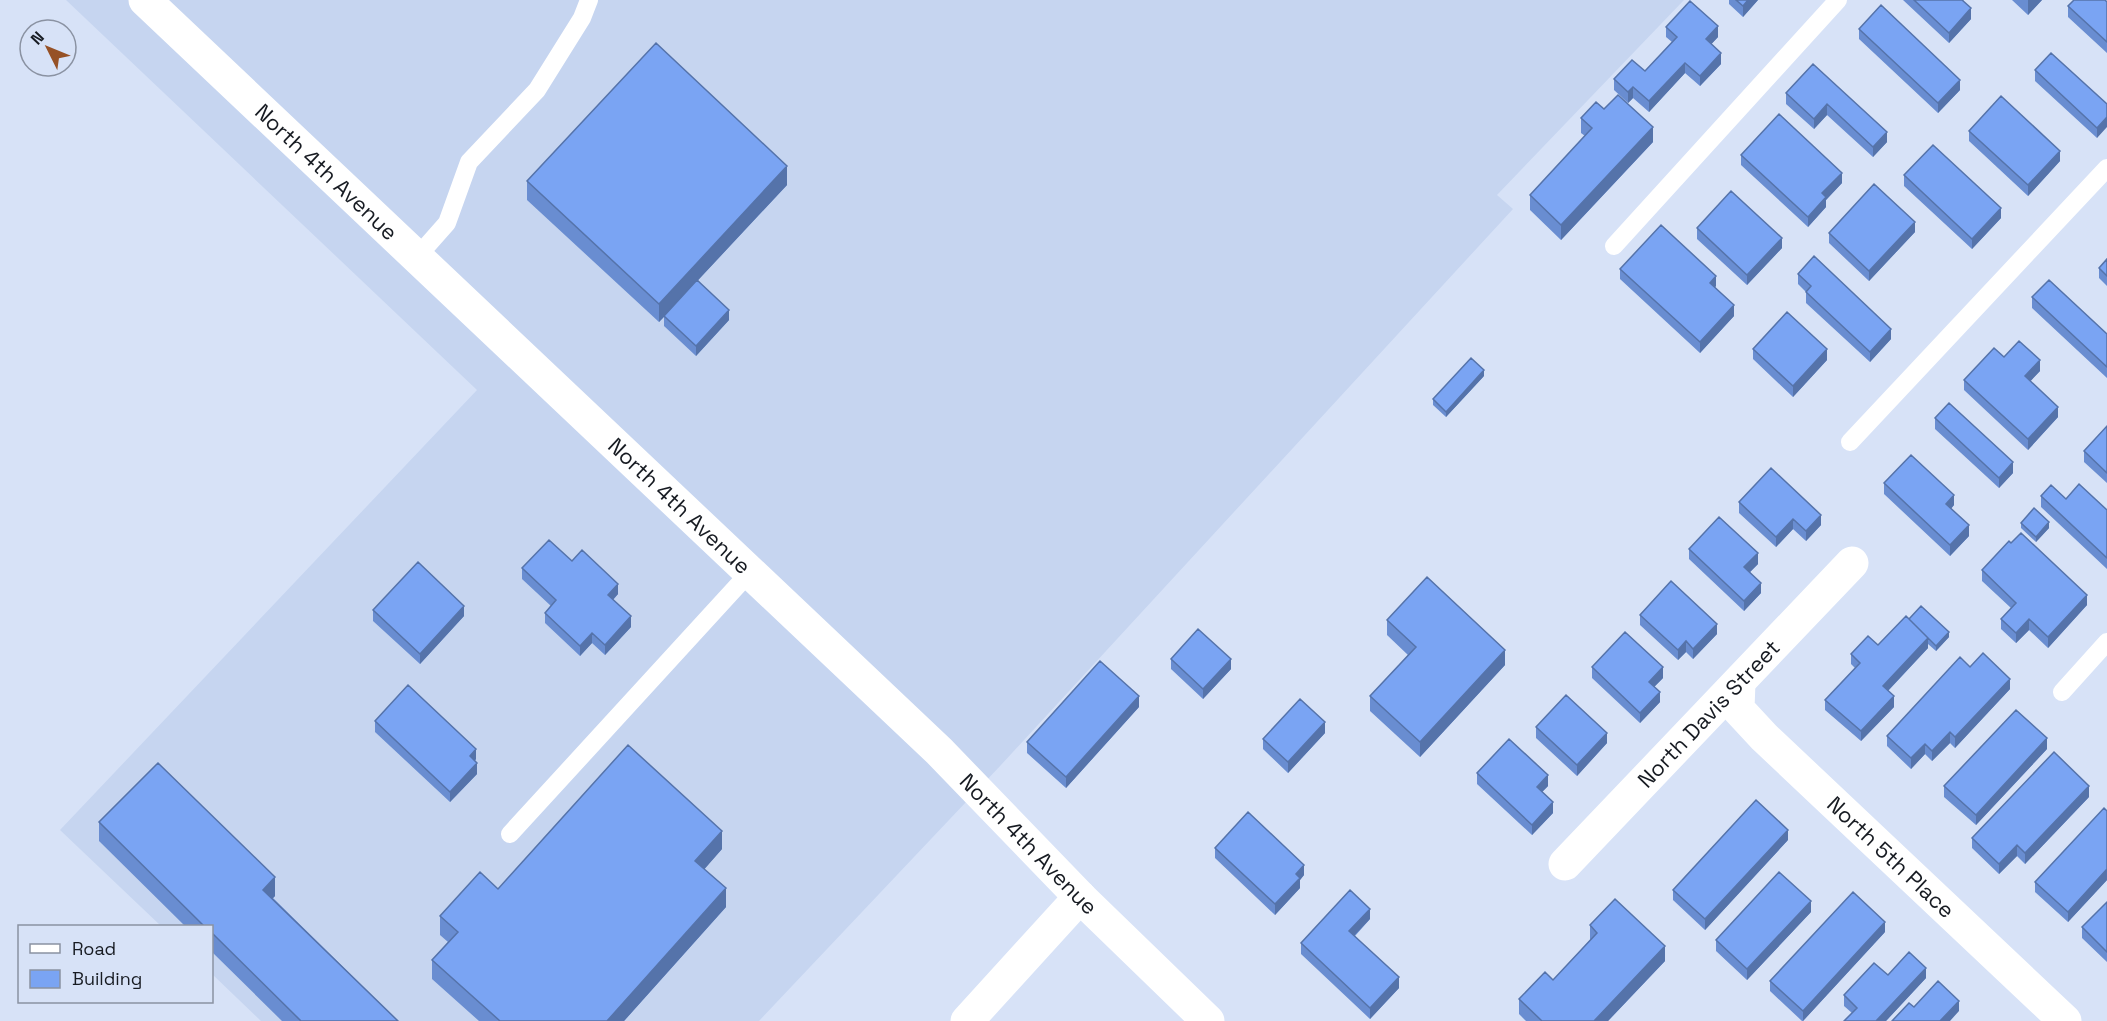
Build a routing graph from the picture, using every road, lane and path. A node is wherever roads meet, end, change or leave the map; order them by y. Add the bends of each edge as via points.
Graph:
1 (145, 0) edge
2 (589, 0) edge
3 (1838, 0) edge
4 (2107, 168) edge
5 (1614, 246) dead end
6 (417, 257) junction
7 (1850, 442) dead end
8 (1852, 563) dead end
9 (750, 572) junction
10 (2107, 642) edge
11 (1739, 682) junction
12 (2062, 692) dead end
13 (510, 834) dead end
14 (1565, 864) dead end
15 (1080, 897) junction
16 (1198, 1018) edge
17 (967, 1021) edge
18 (2065, 1021) edge

1 - 6 street, North 4th Avenue
2 - 6 lane via 537,90 469,162 447,223
3 - 5 lane
4 - 7 lane
6 - 9 street, North 4th Avenue
8 - 11 street, North Davis Street
9 - 13 lane
9 - 15 street, North 4th Avenue via 939,751
10 - 12 lane
11 - 14 street, North Davis Street
11 - 18 street, North 5th Place via 1738,709 1764,737
15 - 16 street, North 4th Avenue
15 - 17 street

